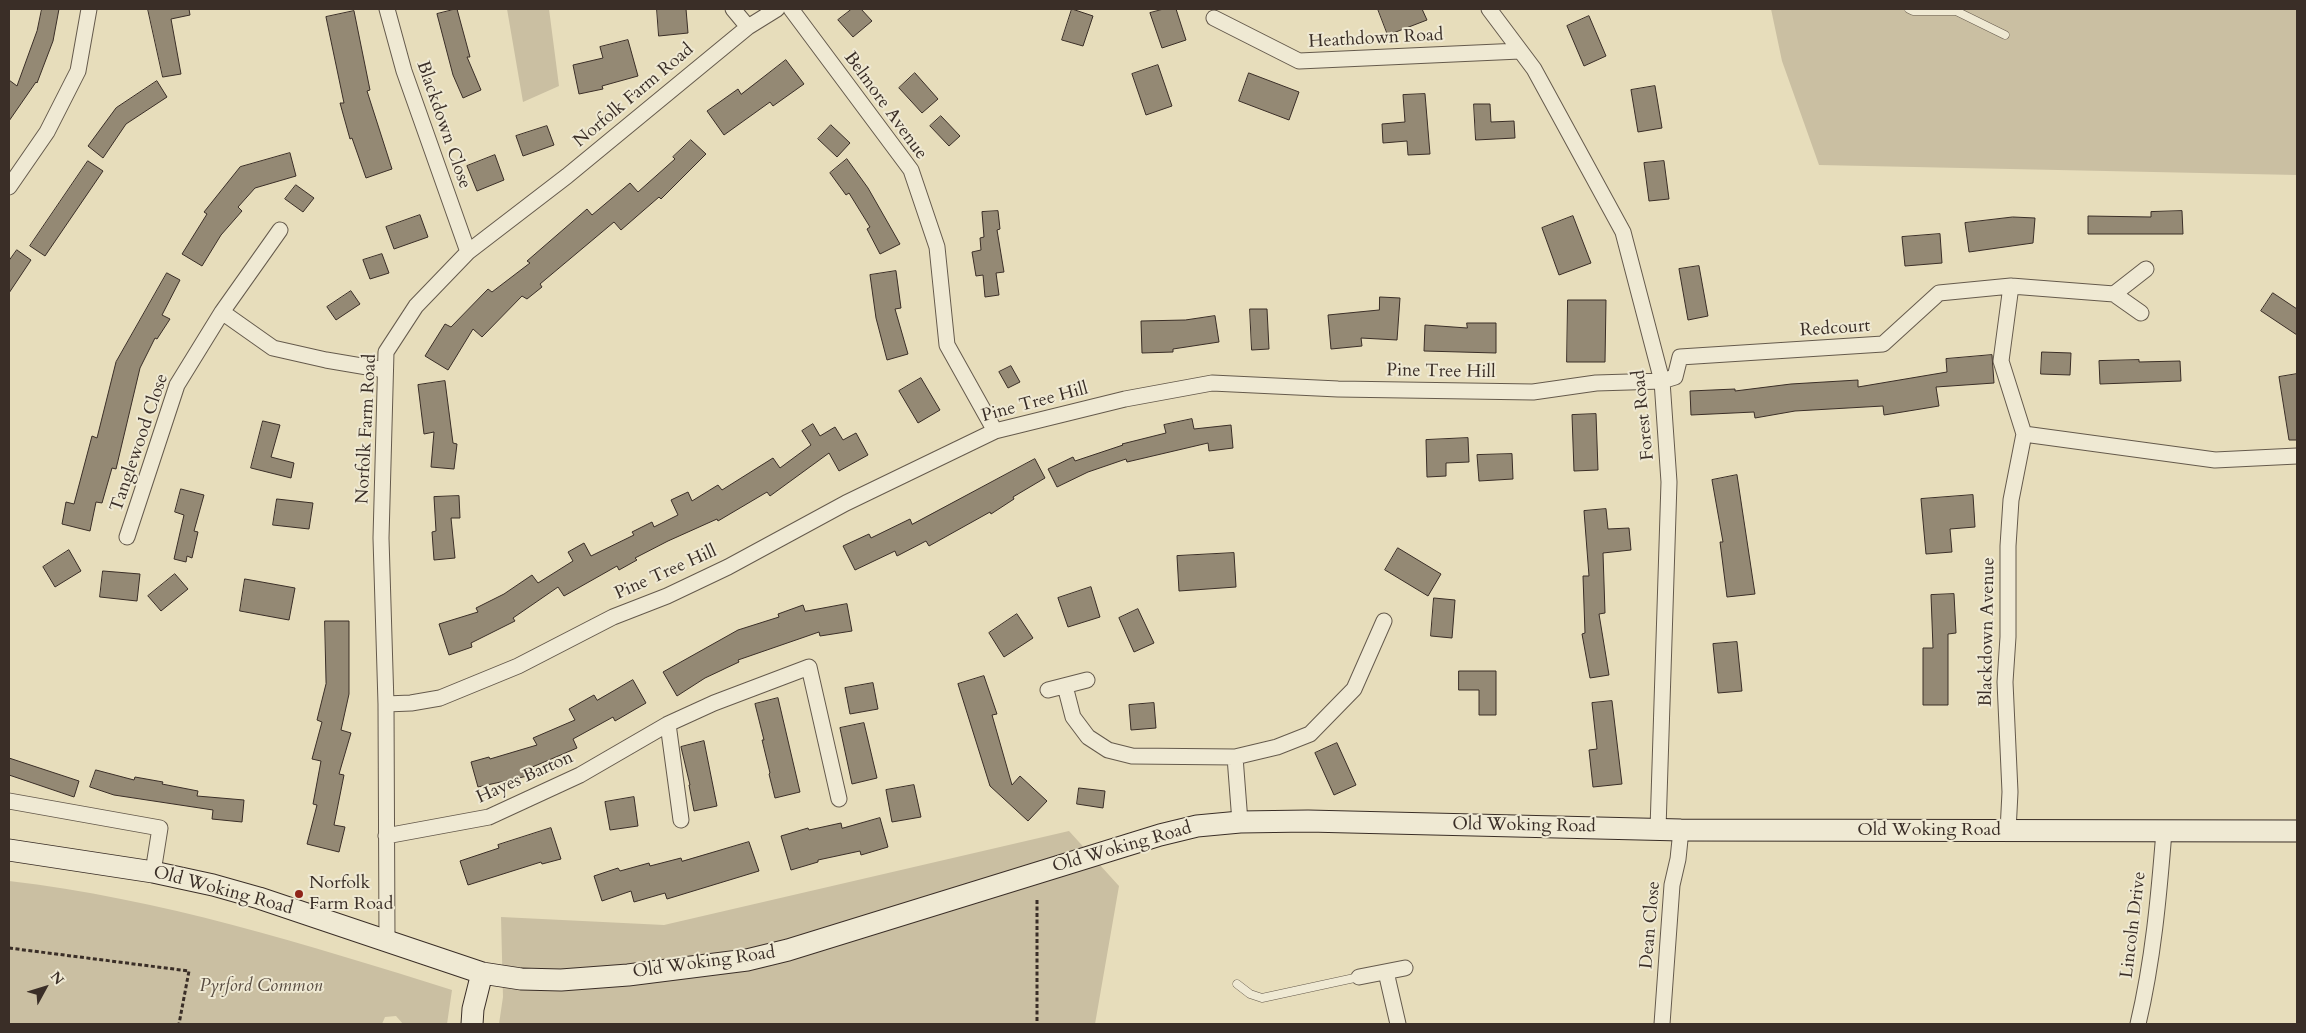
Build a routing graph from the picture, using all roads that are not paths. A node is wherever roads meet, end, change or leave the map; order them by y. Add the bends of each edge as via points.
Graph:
1 (89, 9) edge
2 (387, 9) edge
3 (733, 9) edge
4 (777, 9) edge
5 (791, 9) edge
6 (1489, 9) edge
7 (1909, 9) edge
8 (1214, 18) dead end
9 (748, 26) junction
10 (2005, 35) dead end
11 (1520, 51) junction
12 (9, 187) edge
13 (280, 230) dead end
14 (468, 252) junction
15 (2146, 268) dead end
16 (2011, 286) junction
17 (2114, 294) junction
18 (222, 312) junction
19 (2141, 313) dead end
20 (385, 370) junction
21 (1662, 381) junction
22 (995, 431) junction
23 (2024, 434) junction
24 (2297, 456) edge
25 (127, 537) dead end
26 (1384, 621) dead end
27 (1087, 680) dead end
28 (1065, 686) junction
29 (1048, 690) dead end
30 (386, 704) junction
31 (668, 724) junction
32 (1235, 757) junction
33 (839, 799) dead end
34 (9, 801) edge
35 (681, 820) dead end
36 (1240, 822) junction
37 (1658, 829) junction
38 (1681, 830) junction
39 (2164, 830) junction
40 (2297, 830) edge
41 (2008, 831) junction
42 (386, 836) junction
43 (9, 850) edge
44 (153, 872) junction
45 (387, 941) junction
46 (1405, 968) dead end
47 (1386, 972) junction
48 (482, 973) junction
49 (1360, 977) joint
50 (1237, 984) dead end
51 (472, 1024) edge
52 (1398, 1024) edge
53 (1662, 1024) edge
54 (2138, 1024) edge

1 - 12 street via 78,71 47,132
2 - 14 street, Blackdown Close via 404,71
3 - 9 street
4 - 9 street, Norfolk Farm Road
5 - 22 street, Belmore Avenue via 911,170 937,247 947,345
6 - 11 street, Forest Road
7 - 10 lane via 1956,11
8 - 11 street, Heathdown Road via 1299,61
9 - 14 street, Norfolk Farm Road via 567,176
11 - 21 street, Forest Road via 1534,70 1623,232
13 - 18 street, Tanglewood Close
14 - 20 street, Norfolk Farm Road via 416,306 386,352
15 - 17 street
16 - 17 street, Redcourt
16 - 21 street, Redcourt via 1939,293 1883,344 1680,357 1675,377
16 - 23 street, Blackdown Avenue via 2001,361
17 - 19 street
18 - 20 street via 273,348
18 - 25 street, Tanglewood Close via 177,385
20 - 30 street, Norfolk Farm Road via 381,538
21 - 22 street, Pine Tree Hill via 1596,383 1524,392 1212,383 1125,399
21 - 37 street, Forest Road via 1669,482
22 - 30 street, Pine Tree Hill via 846,503 728,567 613,617 518,666 440,698
23 - 24 street via 2215,460
23 - 41 street, Blackdown Avenue via 2011,500 2008,546 2005,682 2010,792
26 - 32 street via 1354,689 1310,734 1277,747
27 - 28 street
28 - 29 street
28 - 32 street via 1073,716 1088,738 1108,750 1132,756
30 - 42 street, Norfolk Farm Road
31 - 33 street, Hayes Barton via 809,667
31 - 35 street
31 - 42 street, Hayes Barton via 580,775 489,817
32 - 36 street
34 - 44 street via 160,828
36 - 37 main road, Old Woking Road
36 - 48 main road, Old Woking Road via 1197,826 1160,835 747,960 561,980
37 - 38 main road, Old Woking Road
38 - 41 main road, Old Woking Road
38 - 53 street, Dean Close via 1672,885
39 - 40 main road, Old Woking Road
39 - 41 main road, Old Woking Road
39 - 54 street, Lincoln Drive via 2160,884
42 - 45 street, Norfolk Farm Road
43 - 44 main road, Old Woking Road
44 - 45 main road, Old Woking Road via 259,898
45 - 48 main road, Old Woking Road
46 - 47 street
47 - 49 street
47 - 52 street
48 - 51 main road
49 - 50 lane via 1262,998

